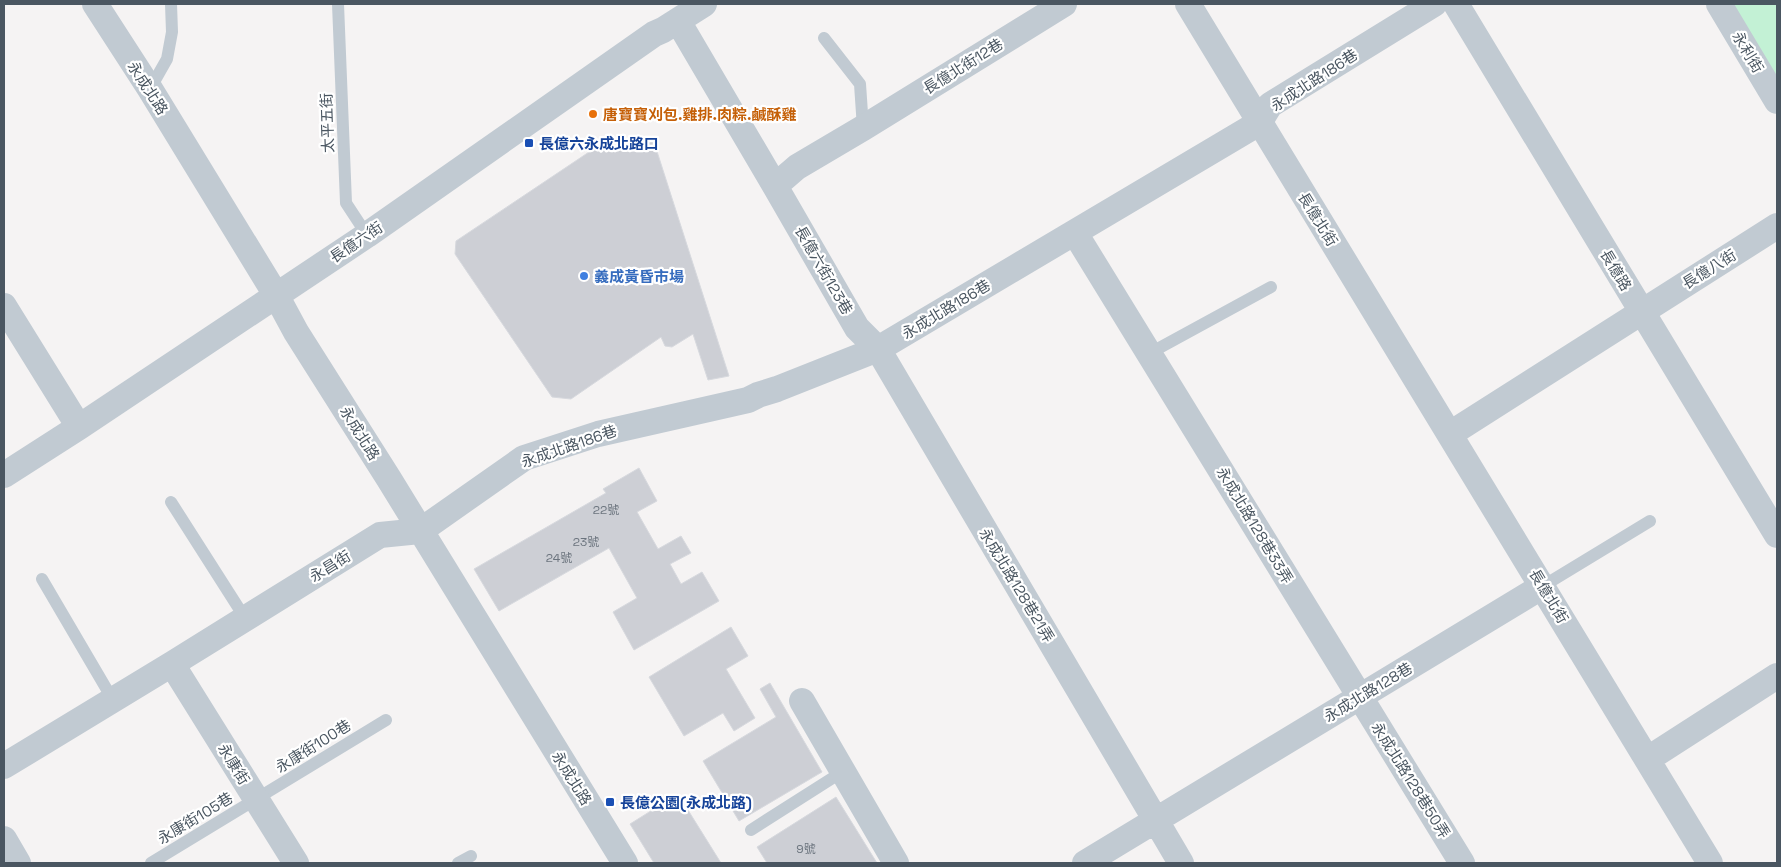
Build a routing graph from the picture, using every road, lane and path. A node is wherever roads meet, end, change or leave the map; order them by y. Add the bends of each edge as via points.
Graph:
1 (95, 4) edge
2 (171, 4) edge
3 (338, 4) edge
4 (704, 4) edge
5 (1064, 4) edge
6 (1188, 4) edge
7 (1434, 4) edge
8 (1456, 4) edge
9 (1719, 4) edge
10 (678, 21) junction
11 (824, 38) dead end
12 (150, 88) junction
13 (1777, 101) edge
14 (1260, 123) junction
15 (863, 128) junction
16 (776, 186) junction
17 (1777, 226) edge
18 (1075, 233) junction
19 (367, 235) junction
20 (1271, 287) dead end
21 (276, 295) junction
22 (4, 306) edge
23 (1642, 312) junction
24 (878, 350) junction
25 (1150, 353) junction
26 (79, 427) junction
27 (1450, 434) junction
28 (4, 475) edge
29 (171, 502) dead end
30 (1650, 520) dead end
31 (420, 532) junction
32 (1777, 535) edge
33 (42, 579) dead end
34 (1543, 586) junction
35 (245, 618) junction
36 (172, 664) junction
37 (1777, 676) edge
38 (1360, 696) junction
39 (113, 700) junction
40 (802, 701) dead end
41 (386, 720) dead end
42 (1648, 759) junction
43 (4, 766) edge
44 (842, 772) junction
45 (256, 800) junction
46 (1156, 820) junction
47 (751, 830) dead end
48 (4, 839) edge
49 (471, 856) dead end
50 (18, 863) edge
51 (151, 863) edge
52 (296, 863) edge
53 (458, 863) edge
54 (625, 863) edge
55 (896, 863) edge
56 (1085, 863) edge
57 (1182, 863) edge
58 (1462, 863) edge
59 (1710, 863) edge

1 - 12 street, 永成北路
2 - 12 lane via 172,32 167,59
3 - 19 lane, 太平五街 via 346,204
4 - 10 street, 長億六街
5 - 15 street, 長億北街12巷
6 - 14 street, 長億北街
7 - 14 street, 永成北路186巷 via 1270,105
8 - 23 street, 長億路
9 - 13 street, 永利街
10 - 16 street, 長億六街123巷
10 - 19 street, 長億六街 via 630,50
11 - 15 lane via 860,84
12 - 21 street, 永成北路
14 - 18 street, 永成北路186巷
14 - 27 street, 長億北街
15 - 16 street via 797,167
16 - 24 street, 長億六街123巷 via 857,328
17 - 23 street, 長億八街
18 - 24 street, 永成北路186巷
18 - 25 street, 永成北路128巷33弄
19 - 21 street, 長億六街
20 - 25 lane
21 - 26 street, 長億六街
21 - 31 street, 永成北路
22 - 26 street
23 - 27 street
23 - 32 street, 長億路
24 - 31 street, 永成北路186巷 via 748,400 598,434 524,458
24 - 46 street, 永成北路128巷21弄
25 - 38 street, 永成北路128巷33弄
26 - 28 street, 長億六街
27 - 34 street, 長億北街
29 - 35 lane
30 - 34 lane, 永成北路128巷
31 - 35 street, 永昌街 via 380,535
31 - 54 street, 永成北路
33 - 39 lane
34 - 38 street, 永成北路128巷
34 - 42 street, 長億北街
35 - 36 street, 永昌街
36 - 39 street, 永昌街
36 - 45 street, 永康街
37 - 42 street
38 - 46 street, 永成北路128巷
38 - 58 street, 永成北路128巷50弄
39 - 43 street, 永昌街
40 - 44 street
41 - 45 lane, 永康街100巷
42 - 59 street, 長億北街
44 - 47 lane
44 - 55 street
45 - 51 lane, 永康街105巷
45 - 52 street, 永康街
46 - 56 street, 永成北路128巷
46 - 57 street, 永成北路128巷21弄
48 - 50 street
49 - 53 lane

